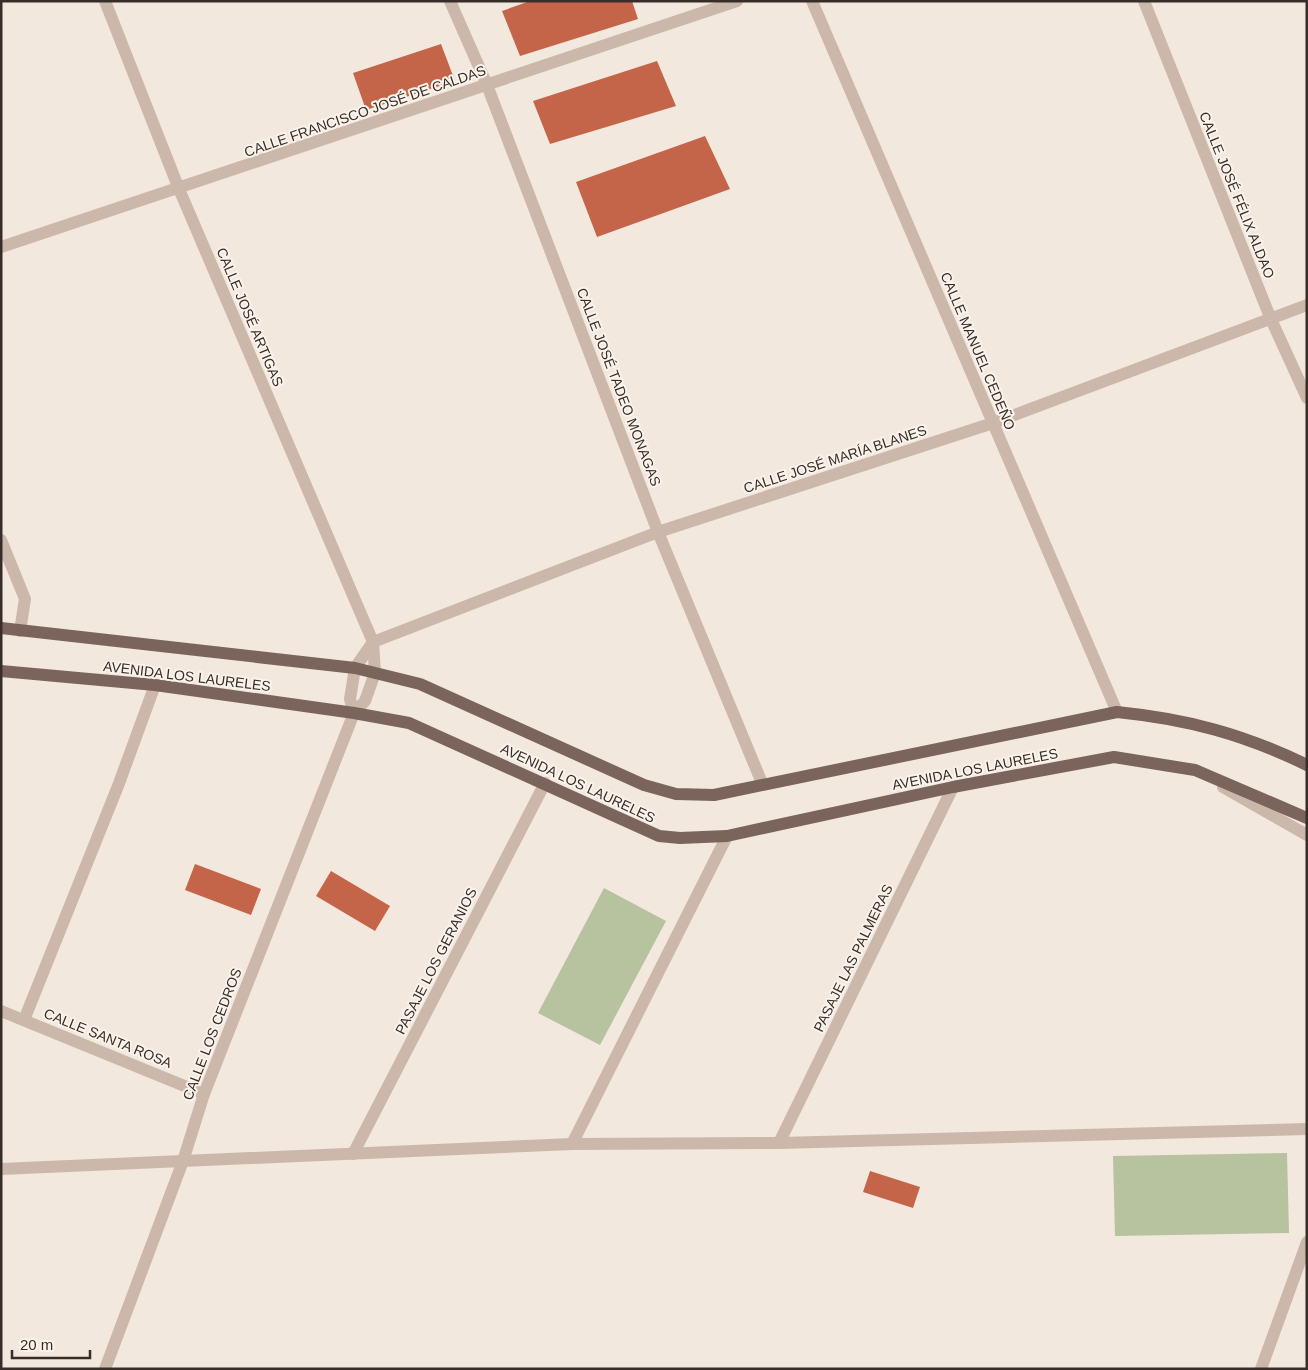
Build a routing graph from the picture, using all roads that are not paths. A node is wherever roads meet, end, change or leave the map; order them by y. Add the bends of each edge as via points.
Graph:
1 (105, 1) edge
2 (450, 1) edge
3 (737, 1) edge
4 (812, 1) edge
5 (1144, 1) edge
6 (487, 85) junction
7 (179, 189) junction
8 (1, 247) edge
9 (1307, 305) edge
10 (1270, 317) junction
11 (1307, 398) edge
12 (993, 423) junction
13 (658, 532) junction
14 (1, 540) edge
15 (1, 628) edge
16 (20, 631) junction
17 (373, 642) junction
18 (355, 668) junction
19 (1, 672) edge
20 (375, 673) junction
21 (155, 685) junction
22 (1116, 712) junction
23 (354, 713) junction
24 (1307, 765) edge
25 (1195, 770) junction
26 (545, 783) junction
27 (762, 783) junction
28 (953, 787) junction
29 (1307, 818) edge
30 (1307, 835) edge
31 (728, 836) junction
32 (1, 1011) edge
33 (24, 1020) junction
34 (204, 1094) junction
35 (1307, 1129) edge
36 (780, 1143) junction
37 (572, 1144) junction
38 (353, 1154) junction
39 (183, 1161) junction
40 (1, 1169) edge
41 (1307, 1242) edge
42 (105, 1369) edge
43 (1261, 1369) edge

1 - 7 street, CALLE JOSÉ ARTIGAS
2 - 6 street, CALLE JOSÉ TADEO MONAGAS
3 - 6 street, CALLE FRANCISCO JOSÉ DE CALDAS
4 - 12 street, CALLE MANUEL CEDEÑO
5 - 10 street, CALLE JOSÉ FÉLIX ALDAO
6 - 7 street, CALLE FRANCISCO JOSÉ DE CALDAS
6 - 13 street, CALLE JOSÉ TADEO MONAGAS
7 - 8 street, CALLE FRANCISCO JOSÉ DE CALDAS
7 - 17 street, CALLE JOSÉ ARTIGAS
9 - 10 street, CALLE JOSÉ MARÍA BLANES
10 - 11 street, CALLE JOSÉ FÉLIX ALDAO
10 - 12 street, CALLE JOSÉ MARÍA BLANES
12 - 13 street, CALLE JOSÉ MARÍA BLANES
12 - 22 street, CALLE MANUEL CEDEÑO
13 - 17 street, CALLE JOSÉ MARÍA BLANES
13 - 27 street, CALLE JOSÉ TADEO MONAGAS
14 - 16 street via 24,599
15 - 16 main road, AVENIDA LOS LAURELES
16 - 18 main road, AVENIDA LOS LAURELES
17 - 18 street
17 - 20 street, CALLE JOSÉ ARTIGAS
18 - 20 main road, AVENIDA LOS LAURELES
18 - 23 street via 350,699
19 - 21 main road, AVENIDA LOS LAURELES
20 - 23 street, CALLE JOSÉ ARTIGAS via 365,701
20 - 27 main road, AVENIDA LOS LAURELES via 420,684 644,785 676,794 714,795
21 - 23 main road, AVENIDA LOS LAURELES
21 - 33 street
22 - 24 main road, AVENIDA LOS LAURELES via 1164,717 1233,734
22 - 27 main road, AVENIDA LOS LAURELES
23 - 26 main road, AVENIDA LOS LAURELES via 408,723
23 - 34 street, CALLE LOS CEDROS
25 - 28 main road, AVENIDA LOS LAURELES via 1114,757
25 - 29 main road
25 - 30 street, AVENIDA LOS LAURELES
26 - 31 main road, AVENIDA LOS LAURELES via 659,836
26 - 38 street, PASAJE LOS GERANIOS
28 - 31 main road, AVENIDA LOS LAURELES
28 - 36 street, PASAJE LAS PALMERAS
31 - 37 street
32 - 33 street, CALLE SANTA ROSA
33 - 34 street, CALLE SANTA ROSA
34 - 39 street, CALLE LOS CEDROS
35 - 36 street
36 - 37 street
37 - 38 street
38 - 39 street
39 - 40 street
39 - 42 street, CALLE LOS CEDROS
41 - 43 street

